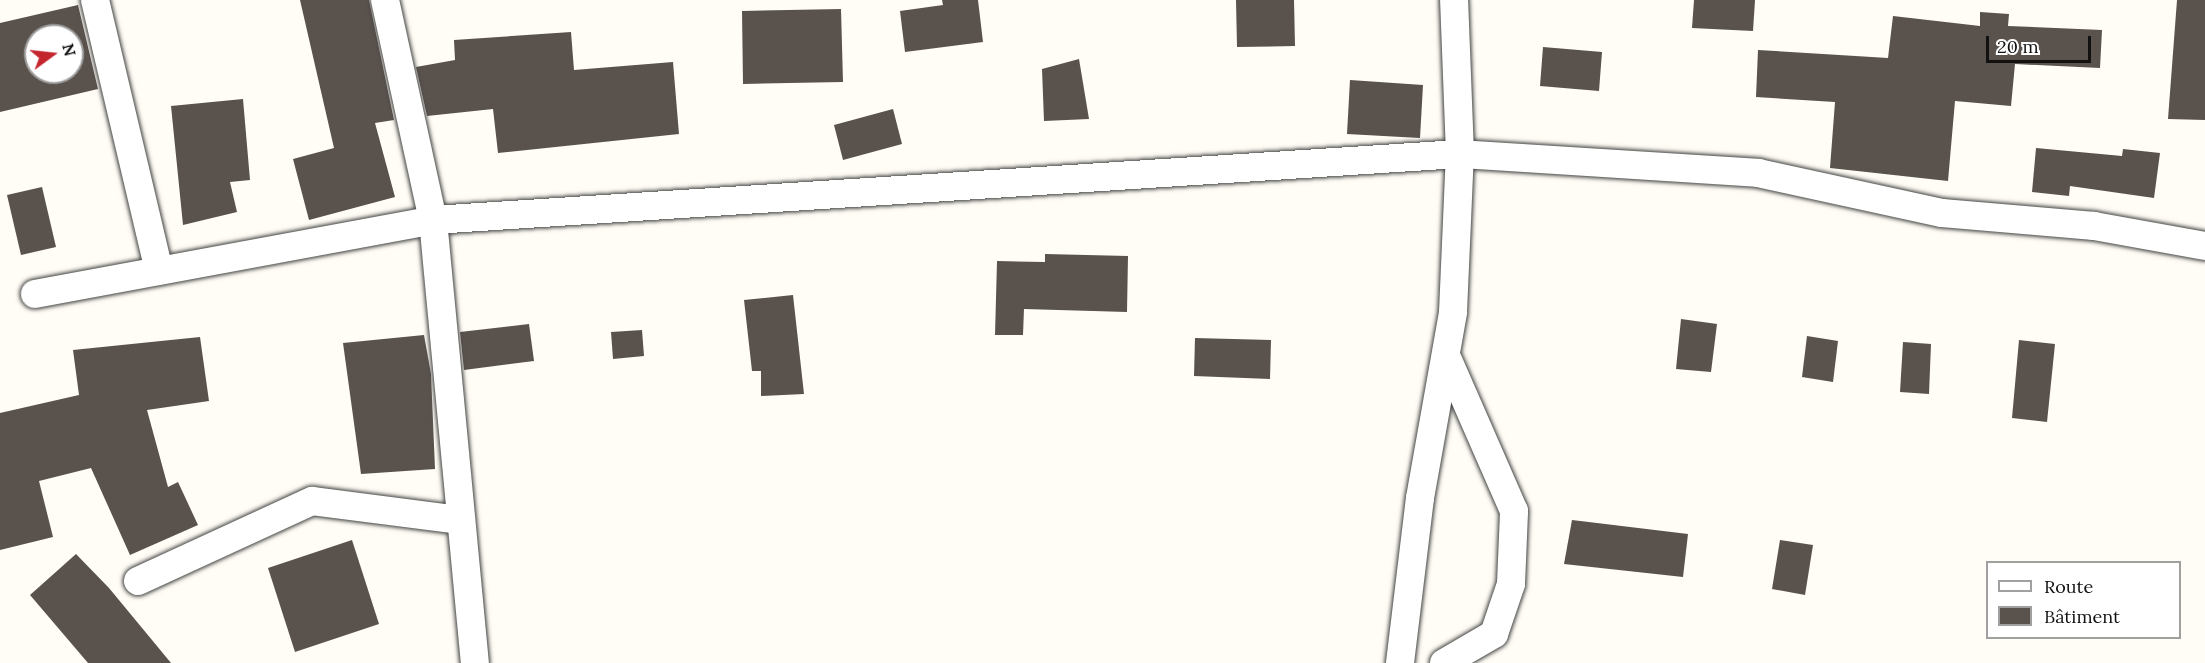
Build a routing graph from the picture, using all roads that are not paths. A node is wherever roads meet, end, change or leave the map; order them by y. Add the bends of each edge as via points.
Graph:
1 (95, 0) edge
2 (385, 0) edge
3 (1454, 0) edge
4 (1460, 154) junction
5 (433, 220) junction
6 (2205, 246) edge
7 (159, 271) junction
8 (35, 294) dead end
9 (1448, 360) junction
10 (461, 520) junction
11 (138, 581) dead end
12 (475, 663) edge
13 (1400, 663) edge
14 (1444, 663) edge

1 - 7 street
2 - 5 street
3 - 4 street
4 - 5 street
4 - 6 street via 1758,173 1942,213 2094,226
4 - 9 street
5 - 7 street
5 - 10 street
7 - 8 street
9 - 13 street via 1420,498
9 - 14 street via 1514,511 1510,584 1494,634
10 - 11 street via 312,501
10 - 12 street

